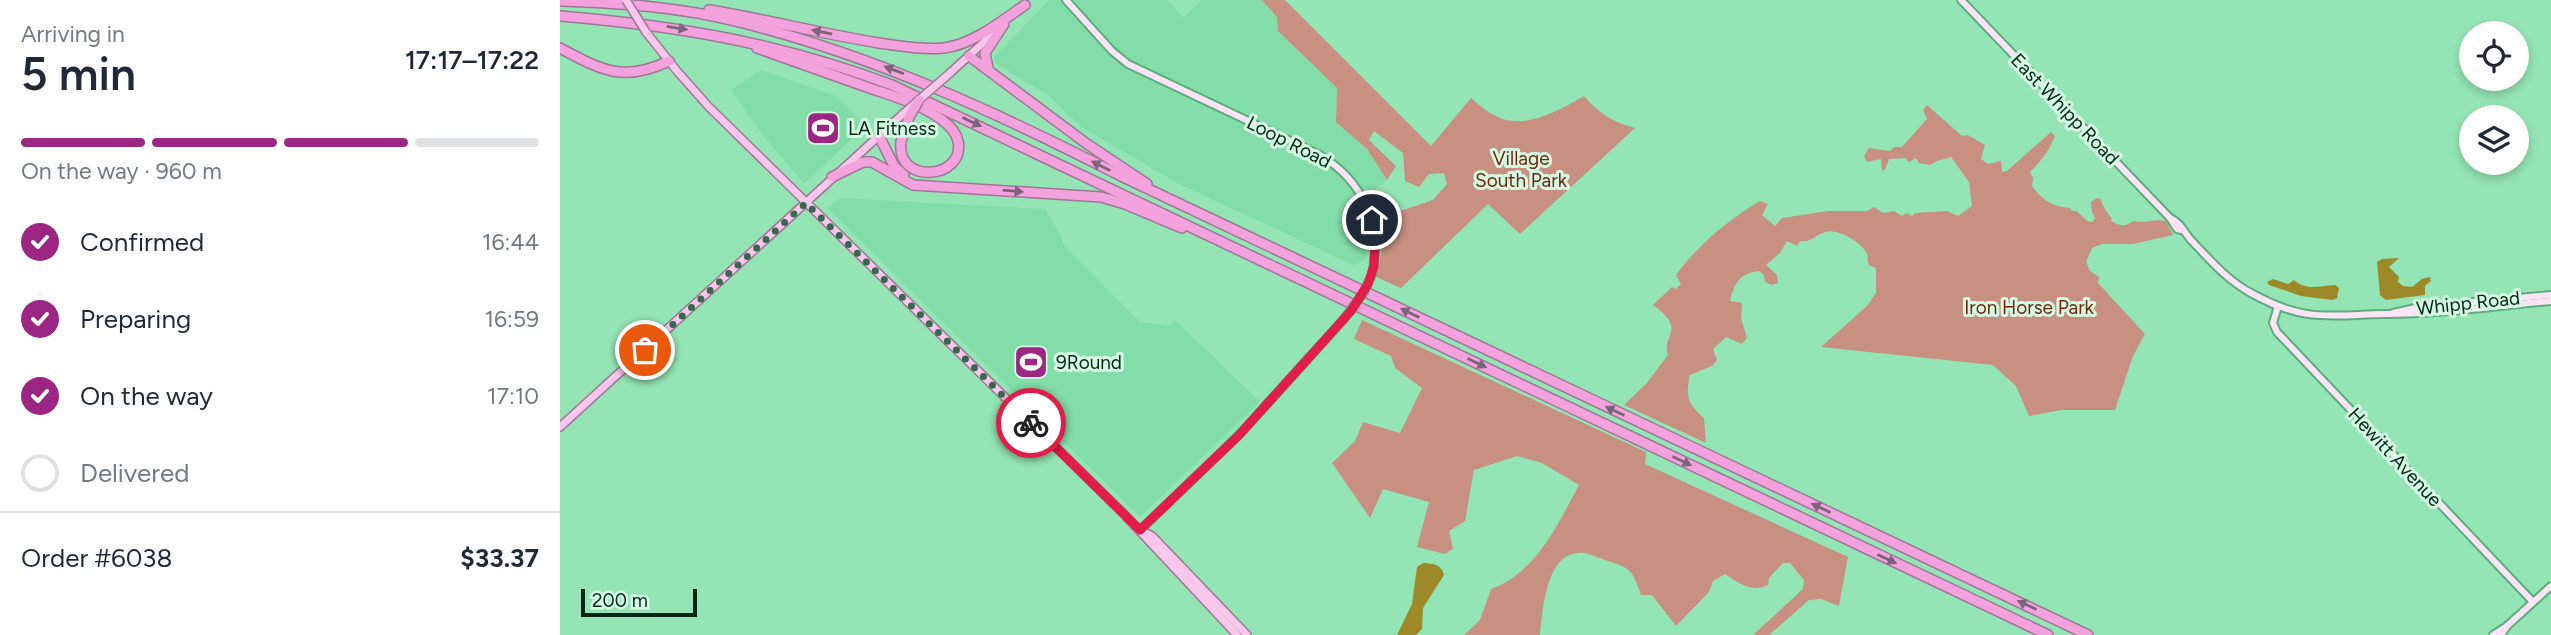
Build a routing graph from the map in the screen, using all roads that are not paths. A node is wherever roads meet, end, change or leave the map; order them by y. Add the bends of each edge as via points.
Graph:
1 (626, 0) edge
2 (1066, 0) edge
3 (1961, 0) edge
4 (560, 1) edge
5 (1028, 3) edge
6 (656, 8) junction
7 (560, 16) edge
8 (1004, 24) junction
9 (723, 37) junction
10 (560, 48) edge
11 (969, 55) junction
12 (669, 61) junction
13 (991, 73) junction
14 (919, 100) joint
15 (907, 115) junction
16 (879, 136) junction
17 (832, 177) junction
18 (939, 185) junction
19 (1162, 196) junction
20 (806, 203) junction
21 (1283, 270) junction
22 (2551, 295) edge
23 (2551, 301) edge
24 (2278, 306) junction
25 (2386, 314) junction
26 (560, 427) edge
27 (1140, 530) junction
28 (2551, 586) edge
29 (2533, 602) junction
30 (1226, 618) junction
31 (2507, 626) junction
32 (1237, 635) edge
33 (1247, 635) edge
34 (2048, 635) edge
35 (2088, 635) edge
36 (2493, 635) edge
37 (2501, 635) edge

1 - 12 main road, bridge
2 - 27 street, Loop Road, bridge via 1128,64 1320,155 1344,172 1361,194 1372,220 1375,247 1364,292 1239,435
3 - 24 street, East Whipp Road via 2226,276
4 - 6 highway
5 -> 6 highway via 983,33 945,48 853,39 719,11
5 - 8 main road
19 -> 6 highway via 992,113 829,46 740,22
7 -> 9 highway via 667,26
8 - 11 main road
8 - 13 highway via 985,53
9 - 15 highway via 930,112 953,130 959,142 949,166 924,174 912,168 903,157 901,144
9 -> 21 highway via 798,53 891,85
10 - 12 highway via 618,73 638,72
11 - 13 highway
11 - 14 main road, bridge
12 - 20 main road
13 - 19 highway
14 - 15 highway, bridge
15 - 16 main road
16 - 17 main road
16 - 18 highway via 901,173
17 - 18 highway via 872,162 912,185
17 - 20 main road
18 -> 21 highway via 1113,200
35 -> 19 highway
20 - 26 main road
20 - 27 main road
21 -> 34 highway
22 - 25 street, Whipp Road
23 - 25 street, Whipp Road
24 - 25 street, Whipp Road via 2327,317
24 - 29 street, Hewitt Avenue via 2275,329
27 - 30 main road
28 - 29 street
29 - 31 street
30 - 32 main road
30 - 33 main road
31 - 36 street
31 - 37 street

